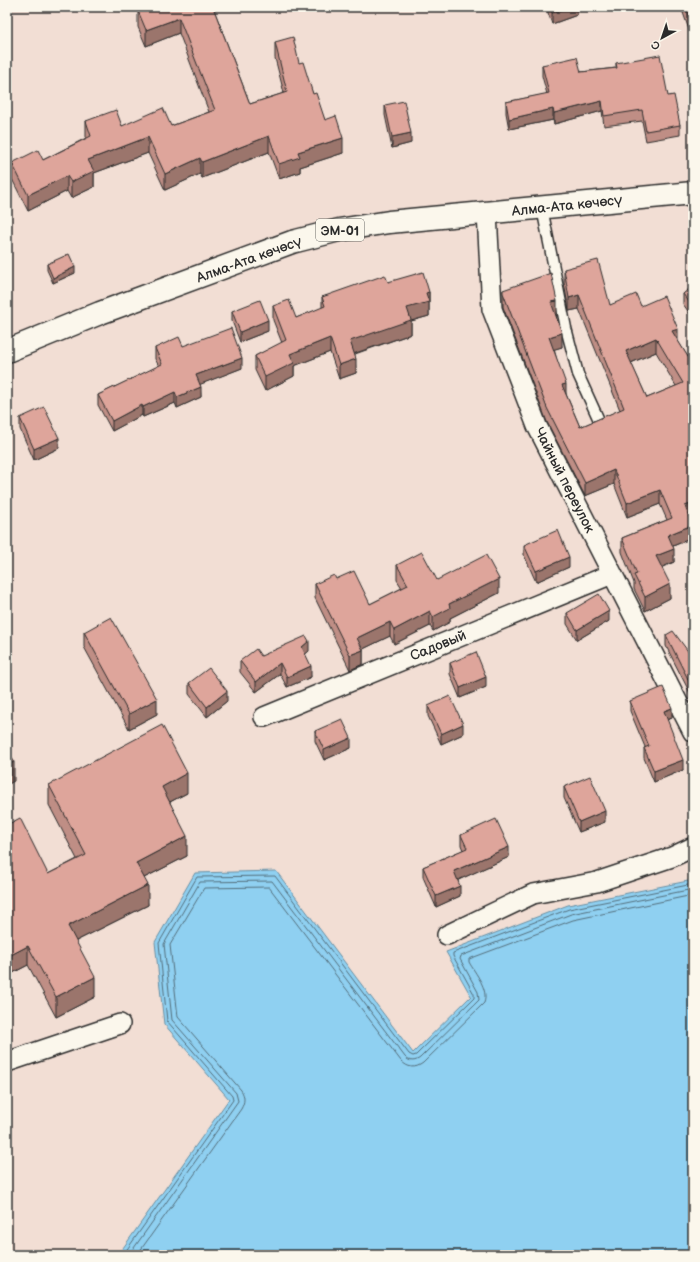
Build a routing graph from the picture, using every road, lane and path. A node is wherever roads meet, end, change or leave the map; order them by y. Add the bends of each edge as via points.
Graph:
1 (693, 193) edge
2 (542, 208) junction
3 (488, 213) junction
4 (7, 351) edge
5 (598, 418) edge
6 (612, 574) junction
7 (264, 717) dead end
8 (693, 732) edge
9 (693, 847) edge
10 (447, 935) dead end
11 (120, 1024) dead end
12 (7, 1062) edge

1 - 2 highway, Алма-Ата көчөсү / ЭМ-01
2 - 3 highway, Алма-Ата көчөсү / ЭМ-01
2 - 5 lane via 578,374
3 - 4 highway, Алма-Ата көчөсү / ЭМ-01 via 389,222 339,230 292,242 100,313
3 - 6 street, Чайный переулок via 492,309 537,426
6 - 7 street, Садовый
6 - 8 street, Чайный переулок
9 - 10 street via 597,882 533,894
11 - 12 street

